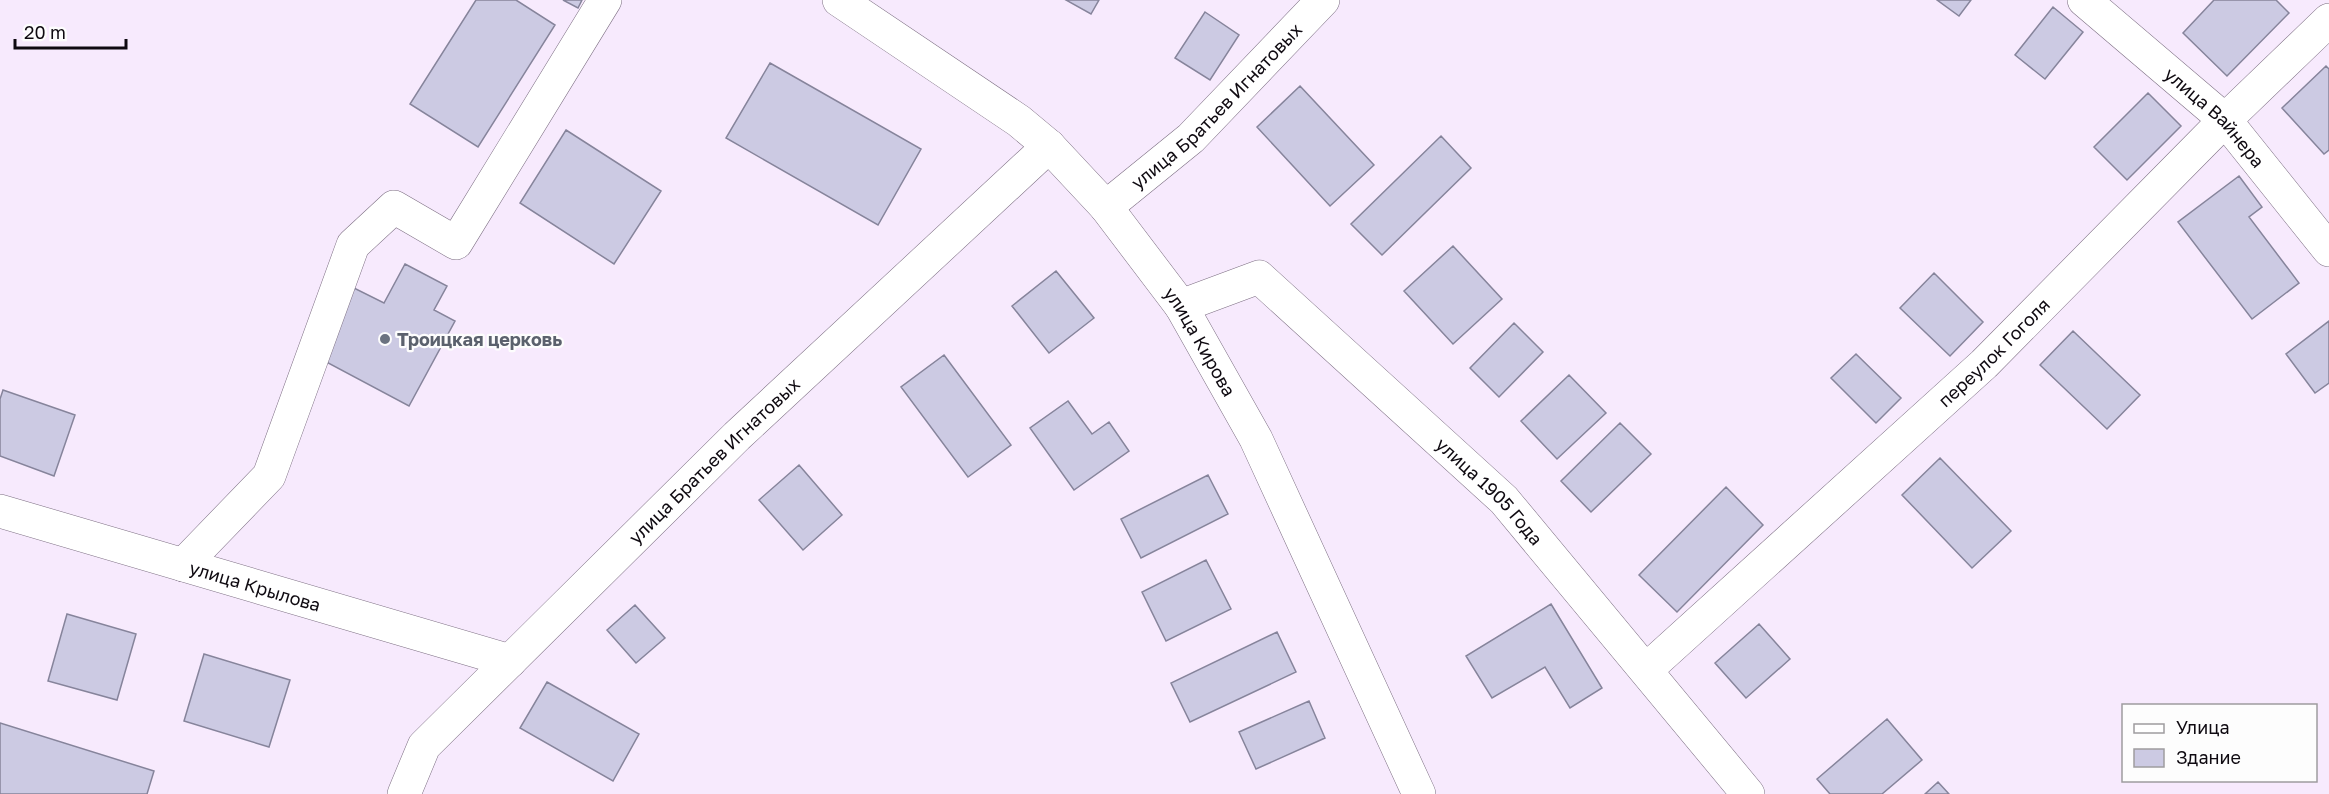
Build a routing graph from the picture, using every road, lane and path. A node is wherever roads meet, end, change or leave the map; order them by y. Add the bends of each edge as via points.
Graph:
1 (605, 0) edge
2 (839, 0) edge
3 (1323, 0) edge
4 (2084, 0) edge
5 (2329, 21) edge
6 (2225, 120) junction
7 (1049, 146) junction
8 (1106, 207) junction
9 (2329, 250) edge
10 (1180, 306) junction
11 (0, 511) edge
12 (183, 565) junction
13 (510, 661) junction
14 (1646, 670) junction
15 (404, 794) edge
16 (1419, 794) edge
17 (1748, 794) edge

1 - 12 street via 456,243 394,207 353,244 269,476
2 - 7 street, улица Кирова via 1019,121
3 - 8 street, улица Братьев Игнатовых via 1191,138
4 - 6 street, улица Вайнера
5 - 6 street, переулок Гоголя
6 - 9 street, улица Вайнера
6 - 14 street, переулок Гоголя via 1984,364
7 - 8 street, улица Кирова
7 - 13 street, улица Братьев Игнатовых via 737,436
8 - 10 street, улица Кирова
10 - 14 street, улица 1905 Года via 1259,278 1504,500
10 - 16 street, улица Кирова via 1256,439
11 - 12 street, улица Крылова
12 - 13 street, улица Крылова
13 - 15 street, улица Братьев Игнатовых via 424,746
14 - 17 street, улица 1905 Года

